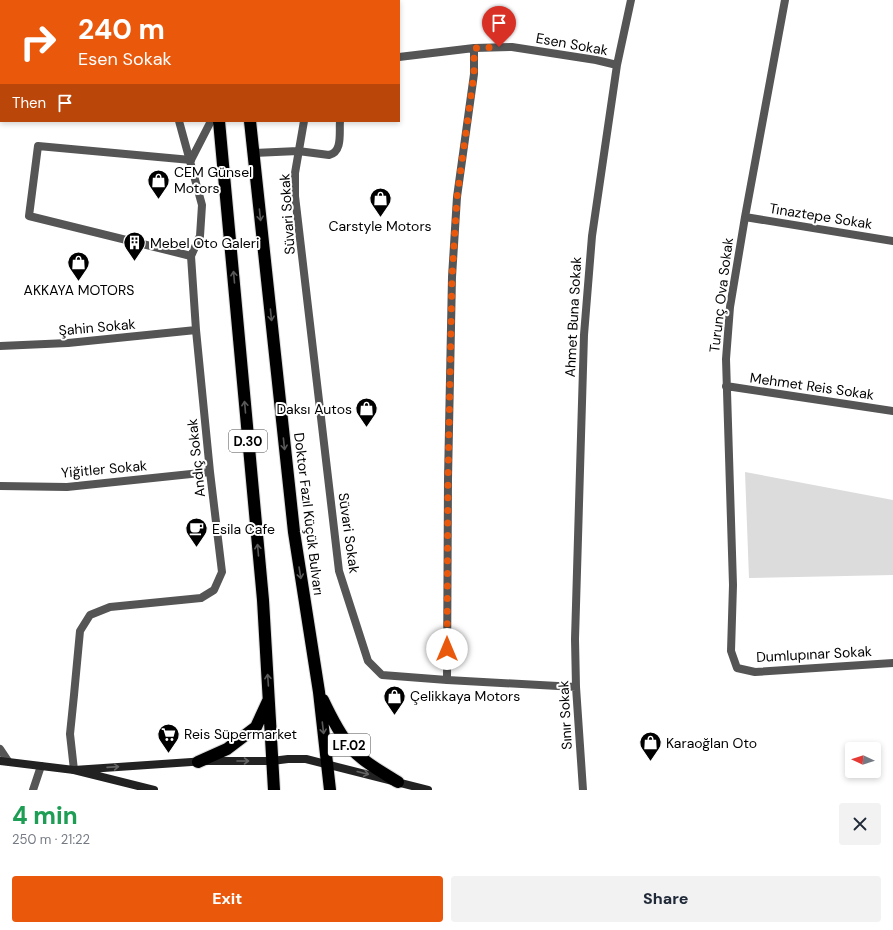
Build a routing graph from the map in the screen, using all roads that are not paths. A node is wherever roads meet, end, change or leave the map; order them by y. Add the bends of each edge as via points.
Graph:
1 (631, 0) edge
2 (785, 0) edge
3 (474, 48) junction
4 (400, 57) edge
5 (617, 65) junction
6 (179, 122) edge
7 (210, 122) edge
8 (219, 122) edge
9 (250, 122) edge
10 (304, 122) edge
11 (340, 122) edge
12 (298, 151) junction
13 (253, 153) junction
14 (191, 160) junction
15 (745, 217) junction
16 (893, 241) edge
17 (191, 256) junction
18 (196, 330) junction
19 (0, 346) edge
20 (726, 386) junction
21 (893, 411) edge
22 (210, 472) junction
23 (0, 486) edge
24 (575, 639) joint
25 (893, 663) edge
26 (737, 668) joint
27 (447, 680) junction
28 (576, 687) junction
29 (318, 692) junction
30 (269, 700) junction
31 (0, 749) edge
32 (4, 761) edge
33 (272, 761) junction
34 (198, 762) junction
35 (327, 765) junction
36 (41, 766) junction
37 (74, 770) junction
38 (398, 782) junction
39 (33, 790) edge
40 (154, 790) edge
41 (274, 790) edge
42 (330, 790) edge
43 (428, 790) edge
44 (583, 790) edge

1 - 5 street, Ahmet Buna Sokak
2 - 15 street, Turunç Ova Sokak
3 - 4 street, Esen Sokak
3 - 5 street, Esen Sokak via 512,47
3 - 27 street via 474,74 457,197 452,277
5 - 24 street, Ahmet Buna Sokak via 592,236 584,335
6 - 14 street, Andıç Sokak
7 - 14 street
30 -> 8 highway, D.30 via 263,600
9 - 13 highway, Doktor Fazıl Küçük Bulvarı / D.30
10 - 12 street, Süvari Sokak
11 - 12 street via 339,144 334,154
12 - 13 street
12 - 27 street, Süvari Sokak via 295,173 296,196 339,571 368,661 382,675
13 -> 29 highway, Doktor Fazıl Küçük Bulvarı / D.30 via 294,532
14 - 17 street, Andıç Sokak via 202,205 200,236
14 - 17 street via 38,146 29,216
15 - 16 street, Tınaztepe Sokak
15 - 20 street, Turunç Ova Sokak via 730,307
17 - 18 street, Andıç Sokak
18 - 19 street, Şahin Sokak via 68,343
18 - 22 street, Andıç Sokak
20 - 21 street, Mehmet Reis Sokak
20 - 26 street, Turunç Ova Sokak via 733,586 731,651
22 - 23 street, Yiğitler Sokak via 67,487
22 - 37 street, Andıç Sokak via 222,572 214,590 201,598 110,607 90,615 80,631 70,734
24 - 28 street, Sınır Sokak
25 - 26 street, Dumlupınar Sokak via 755,672
27 - 28 street, Süvari Sokak
28 - 44 street, Sınır Sokak
29 -> 35 highway, Doktor Fazıl Küçük Bulvarı / D.30
29 - 38 highway, LF.02 via 337,729 352,748 364,760
30 - 33 highway, D.30
30 - 34 highway via 256,727 227,749
31 - 32 street
32 - 36 street
34 -> 33 street
33 - 35 street, LF.02 via 306,759
33 - 41 highway, D.30
37 -> 34 street
35 -> 38 street, LF.02
35 - 42 highway, Doktor Fazıl Küçük Bulvarı / D.30
36 - 37 street
36 - 39 street
37 - 40 street
38 - 43 street, LF.02

